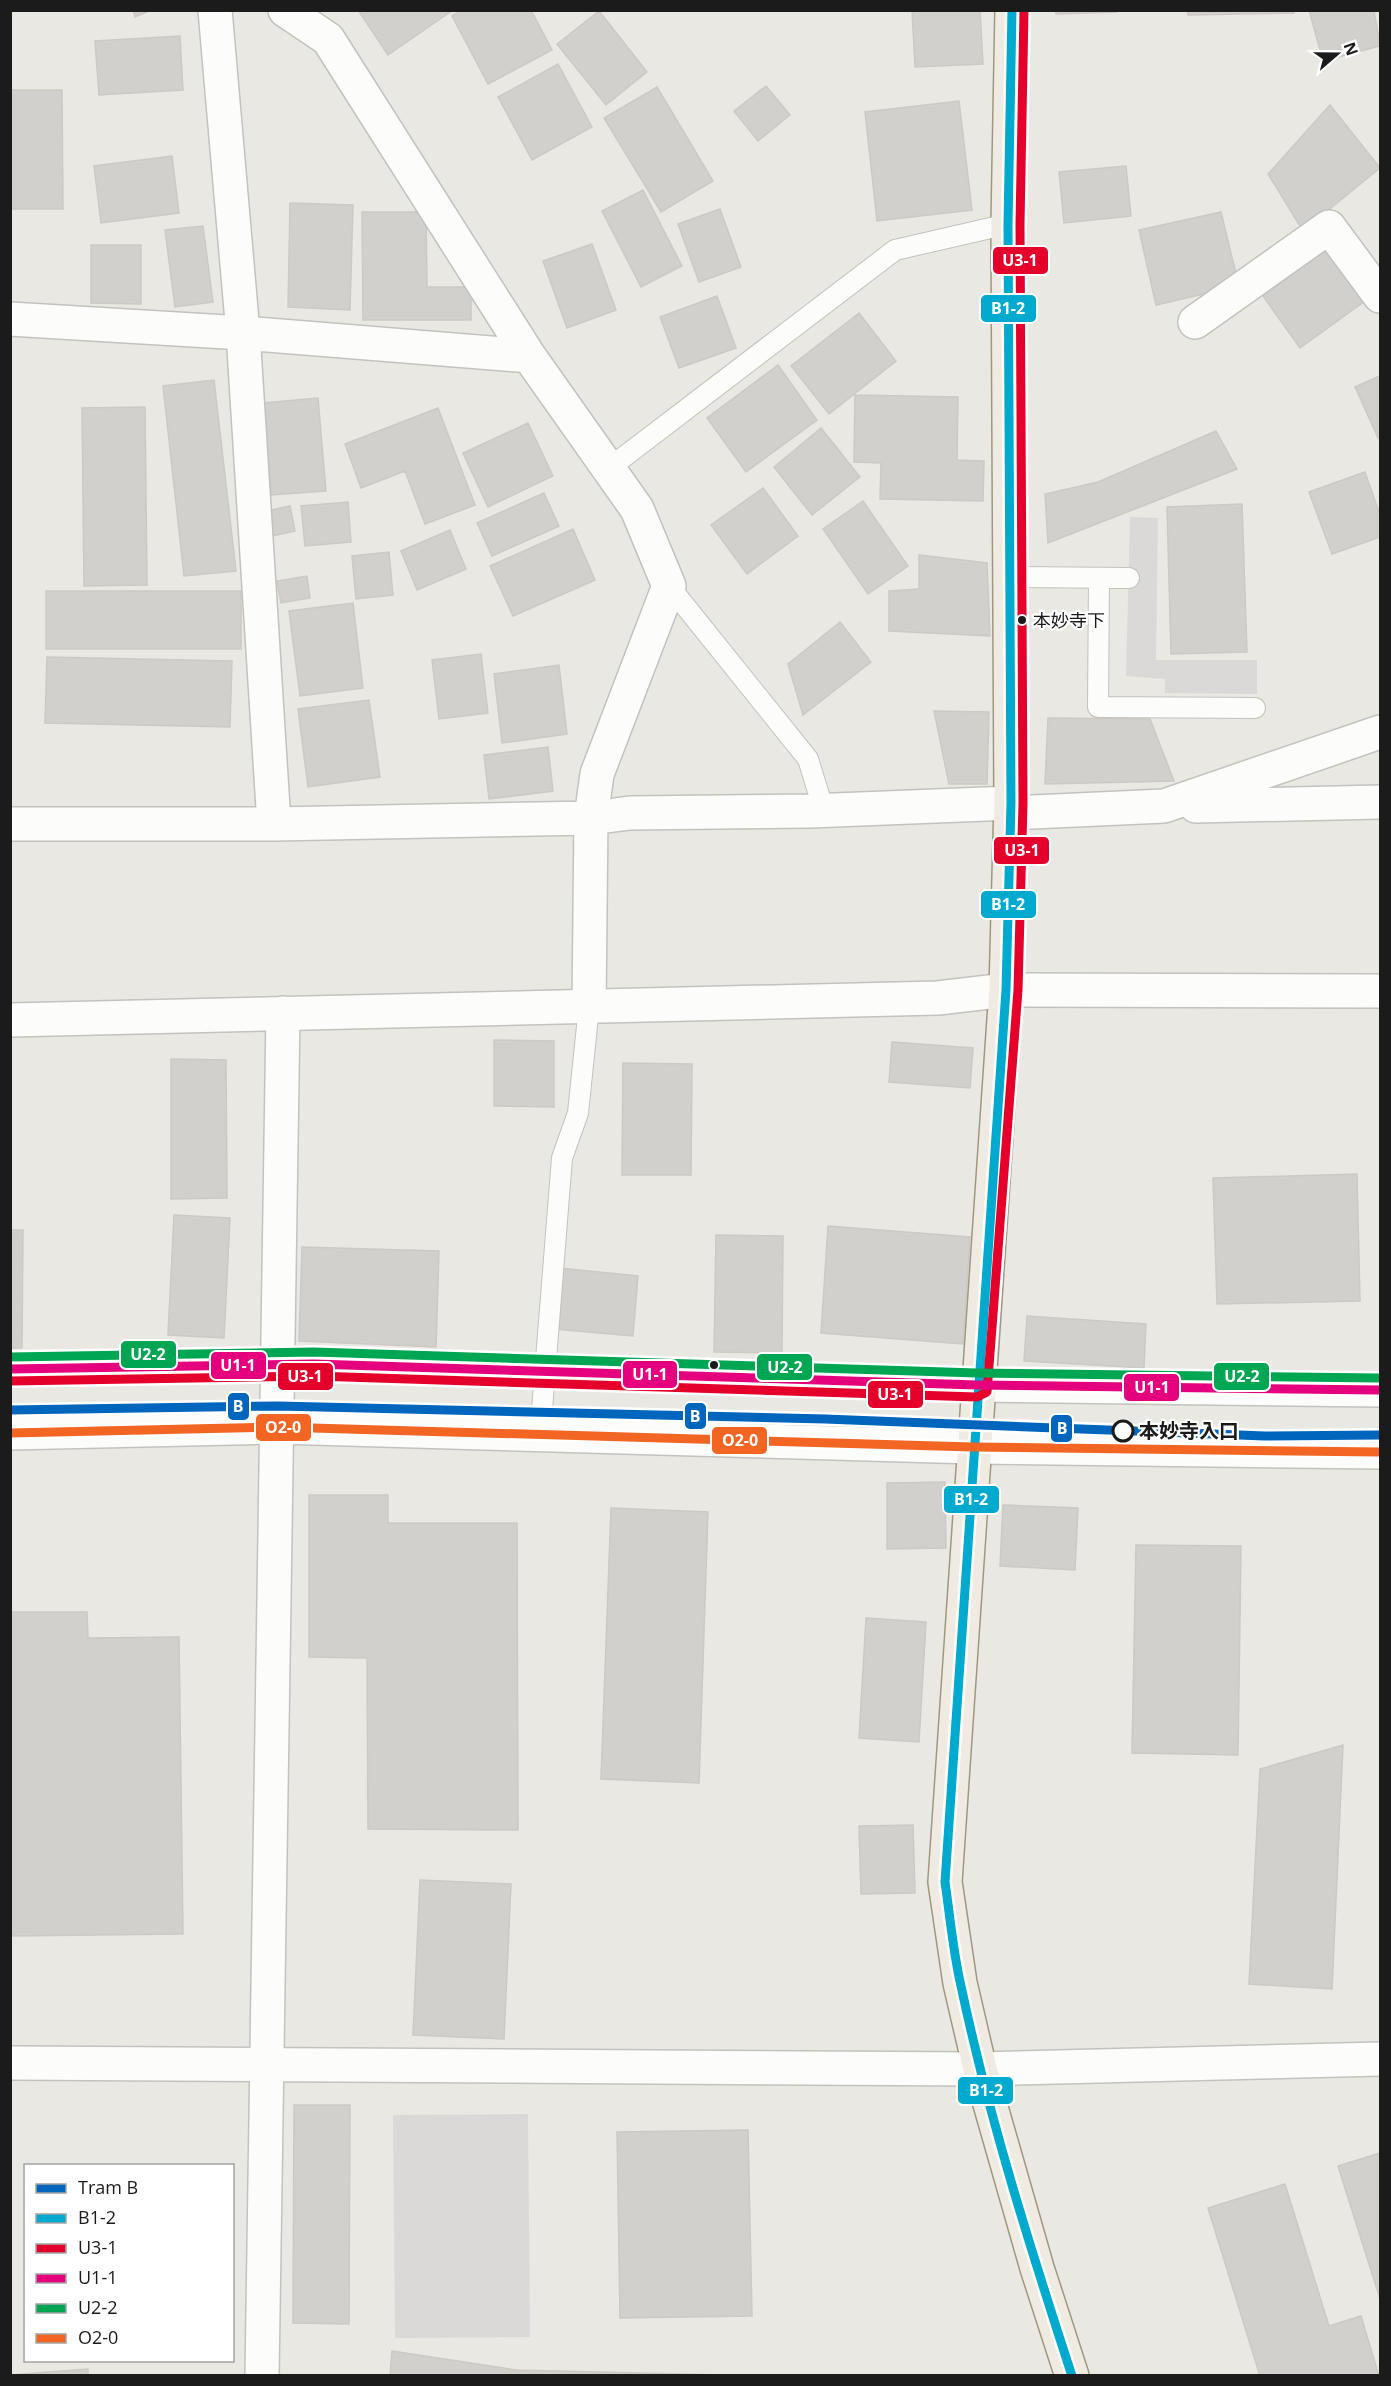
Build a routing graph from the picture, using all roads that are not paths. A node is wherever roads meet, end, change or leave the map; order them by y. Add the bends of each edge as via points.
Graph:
1 (214, 10) edge
2 (285, 10) edge
3 (1012, 10) edge
4 (1008, 224) junction
5 (1380, 297) edge
6 (10, 319) edge
7 (1196, 322) dead end
8 (243, 333) junction
9 (529, 356) junction
10 (608, 469) junction
11 (1010, 577) junction
12 (1099, 578) junction
13 (1129, 578) dead end
14 (669, 586) junction
15 (1255, 708) dead end
16 (1380, 732) edge
17 (1380, 802) edge
18 (1164, 806) junction
19 (1011, 808) junction
20 (824, 811) junction
21 (591, 818) junction
22 (10, 824) edge
23 (274, 824) junction
24 (1006, 990) junction
25 (1380, 991) edge
26 (589, 1007) junction
27 (283, 1013) junction
28 (10, 1020) edge
29 (279, 1365) junction
30 (10, 1369) edge
31 (544, 1372) junction
32 (977, 1385) junction
33 (1380, 1390) edge
34 (278, 1427) junction
35 (10, 1433) edge
36 (540, 1435) junction
37 (974, 1447) junction
38 (1380, 1452) edge
39 (1380, 2059) edge
40 (10, 2063) edge
41 (266, 2064) junction
42 (980, 2068) junction
43 (262, 2376) edge
44 (1072, 2376) edge

1 - 8 street
2 - 9 street via 328,39
3 - 4 main road
4 - 10 lane via 895,250
4 - 11 main road
5 - 7 street via 1329,227
6 - 8 street
8 - 9 street
8 - 23 street
9 - 10 street
10 - 14 street via 637,508
11 - 12 lane
11 - 19 main road
12 - 13 lane
12 - 15 lane via 1098,707
14 - 20 lane via 808,759
14 - 21 street via 597,774
16 - 18 street
17 - 18 street
18 - 19 street
19 - 20 street
19 - 24 main road
20 - 21 street via 630,813
21 - 23 street
21 - 26 street
22 - 23 street
24 - 25 street
24 - 26 street via 938,998
24 - 32 main road
26 - 27 street
26 - 31 lane via 578,1113 562,1158
27 - 28 street
27 - 29 street
29 - 30 street
29 - 31 street
29 - 34 street
31 - 32 street
31 - 36 lane
32 - 33 street
32 - 37 main road
34 - 35 street
34 - 36 street
34 - 41 street
36 - 37 street
37 - 38 street
37 - 42 main road via 945,1882 960,1983
39 - 42 street
40 - 41 street
41 - 42 street
41 - 43 street
42 - 44 main road

